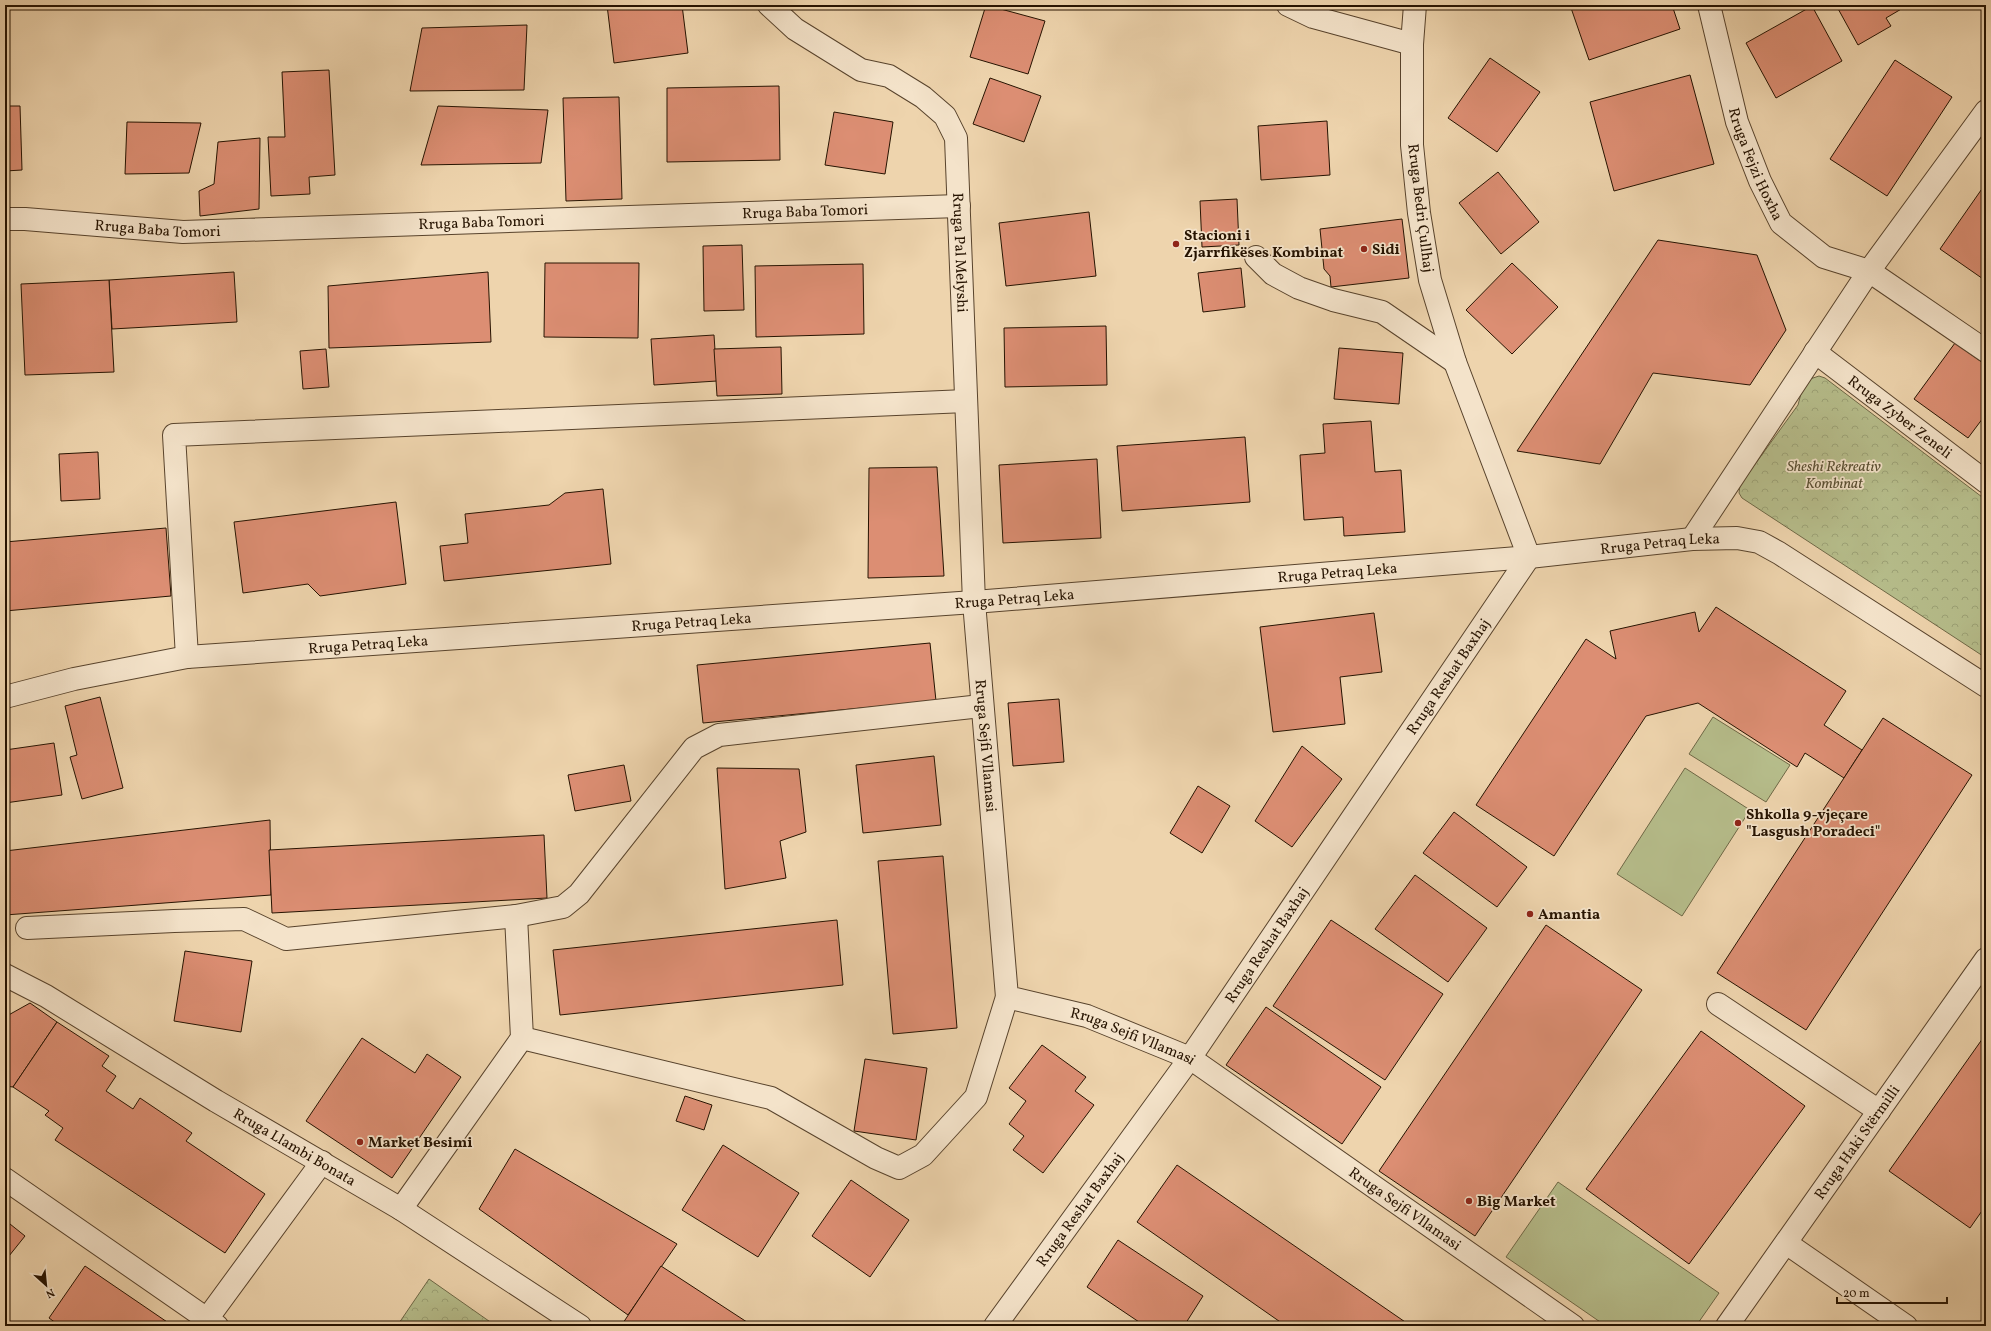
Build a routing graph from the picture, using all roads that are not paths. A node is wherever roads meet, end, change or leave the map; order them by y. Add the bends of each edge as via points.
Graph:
1 (769, 5) edge
2 (1288, 5) edge
3 (1415, 5) edge
4 (1710, 5) edge
5 (1412, 44) junction
6 (1980, 118) edge
7 (959, 206) junction
8 (5, 219) edge
9 (1256, 258) dead end
10 (1869, 271) junction
11 (1986, 351) edge
12 (1815, 352) junction
13 (1455, 362) junction
14 (966, 401) junction
15 (1986, 482) edge
16 (1692, 539) junction
17 (1529, 557) junction
18 (974, 602) junction
19 (187, 657) junction
20 (1986, 686) edge
21 (5, 697) edge
22 (981, 706) junction
23 (516, 916) junction
24 (27, 928) dead end
25 (1986, 958) edge
26 (5, 975) edge
27 (1007, 997) junction
28 (1718, 1004) dead end
29 (522, 1038) junction
30 (1190, 1058) junction
31 (1879, 1111) junction
32 (322, 1162) junction
33 (5, 1179) edge
34 (401, 1209) junction
35 (1786, 1242) junction
36 (212, 1323) edge
37 (580, 1326) edge
38 (995, 1326) edge
39 (1573, 1326) edge
40 (1727, 1326) edge
41 (1906, 1326) edge

1 - 7 street, Rruga Pal Melyshi via 795,29 861,70 889,76 923,97 945,116 956,138
2 - 5 street via 1313,17
3 - 5 street, Rruga Bedri Çullhaj
4 - 10 street, Rruga Fejzi Hoxha via 1737,122 1760,181 1781,223 1824,257
5 - 13 street, Rruga Bedri Çullhaj via 1412,145 1419,212 1430,280
6 - 10 street
7 - 8 street, Rruga Baba Tomori via 183,232
7 - 14 street, Rruga Pal Melyshi
9 - 13 street via 1273,274 1299,288 1333,300 1382,312
10 - 11 street
10 - 12 street
12 - 15 street, Rruga Zyber Zeneli
12 - 16 street
13 - 17 street, Rruga Bedri Çullhaj
14 - 18 street, Rruga Pal Melyshi
14 - 19 street via 174,435
16 - 17 street, Rruga Petraq Leka
16 - 20 street, Rruga Petraq Leka via 1736,538 1759,542
17 - 18 street, Rruga Petraq Leka
17 - 30 street, Rruga Reshat Baxhaj
18 - 19 street, Rruga Petraq Leka
18 - 22 street, Rruga Sejfi Vllamasi
19 - 21 street, Rruga Petraq Leka via 74,679
22 - 23 street via 719,735 694,748 579,894 563,907
22 - 27 street, Rruga Sejfi Vllamasi
23 - 24 street via 286,939 244,919
23 - 29 street
25 - 31 street, Rruga Haki Stërmilli
26 - 32 street, Rruga Llambi Bonata via 46,996 216,1101
27 - 29 street via 976,1097 923,1155 900,1168 876,1158 770,1098
27 - 30 street, Rruga Sejfi Vllamasi via 1088,1016
28 - 31 street
29 - 34 street
30 - 38 street, Rruga Reshat Baxhaj
30 - 39 street, Rruga Sejfi Vllamasi
31 - 35 street, Rruga Haki Stërmilli
32 - 34 street, Rruga Llambi Bonata
32 - 36 street
33 - 36 street
34 - 37 street, Rruga Llambi Bonata
35 - 40 street, Rruga Haki Stërmilli
35 - 41 street

